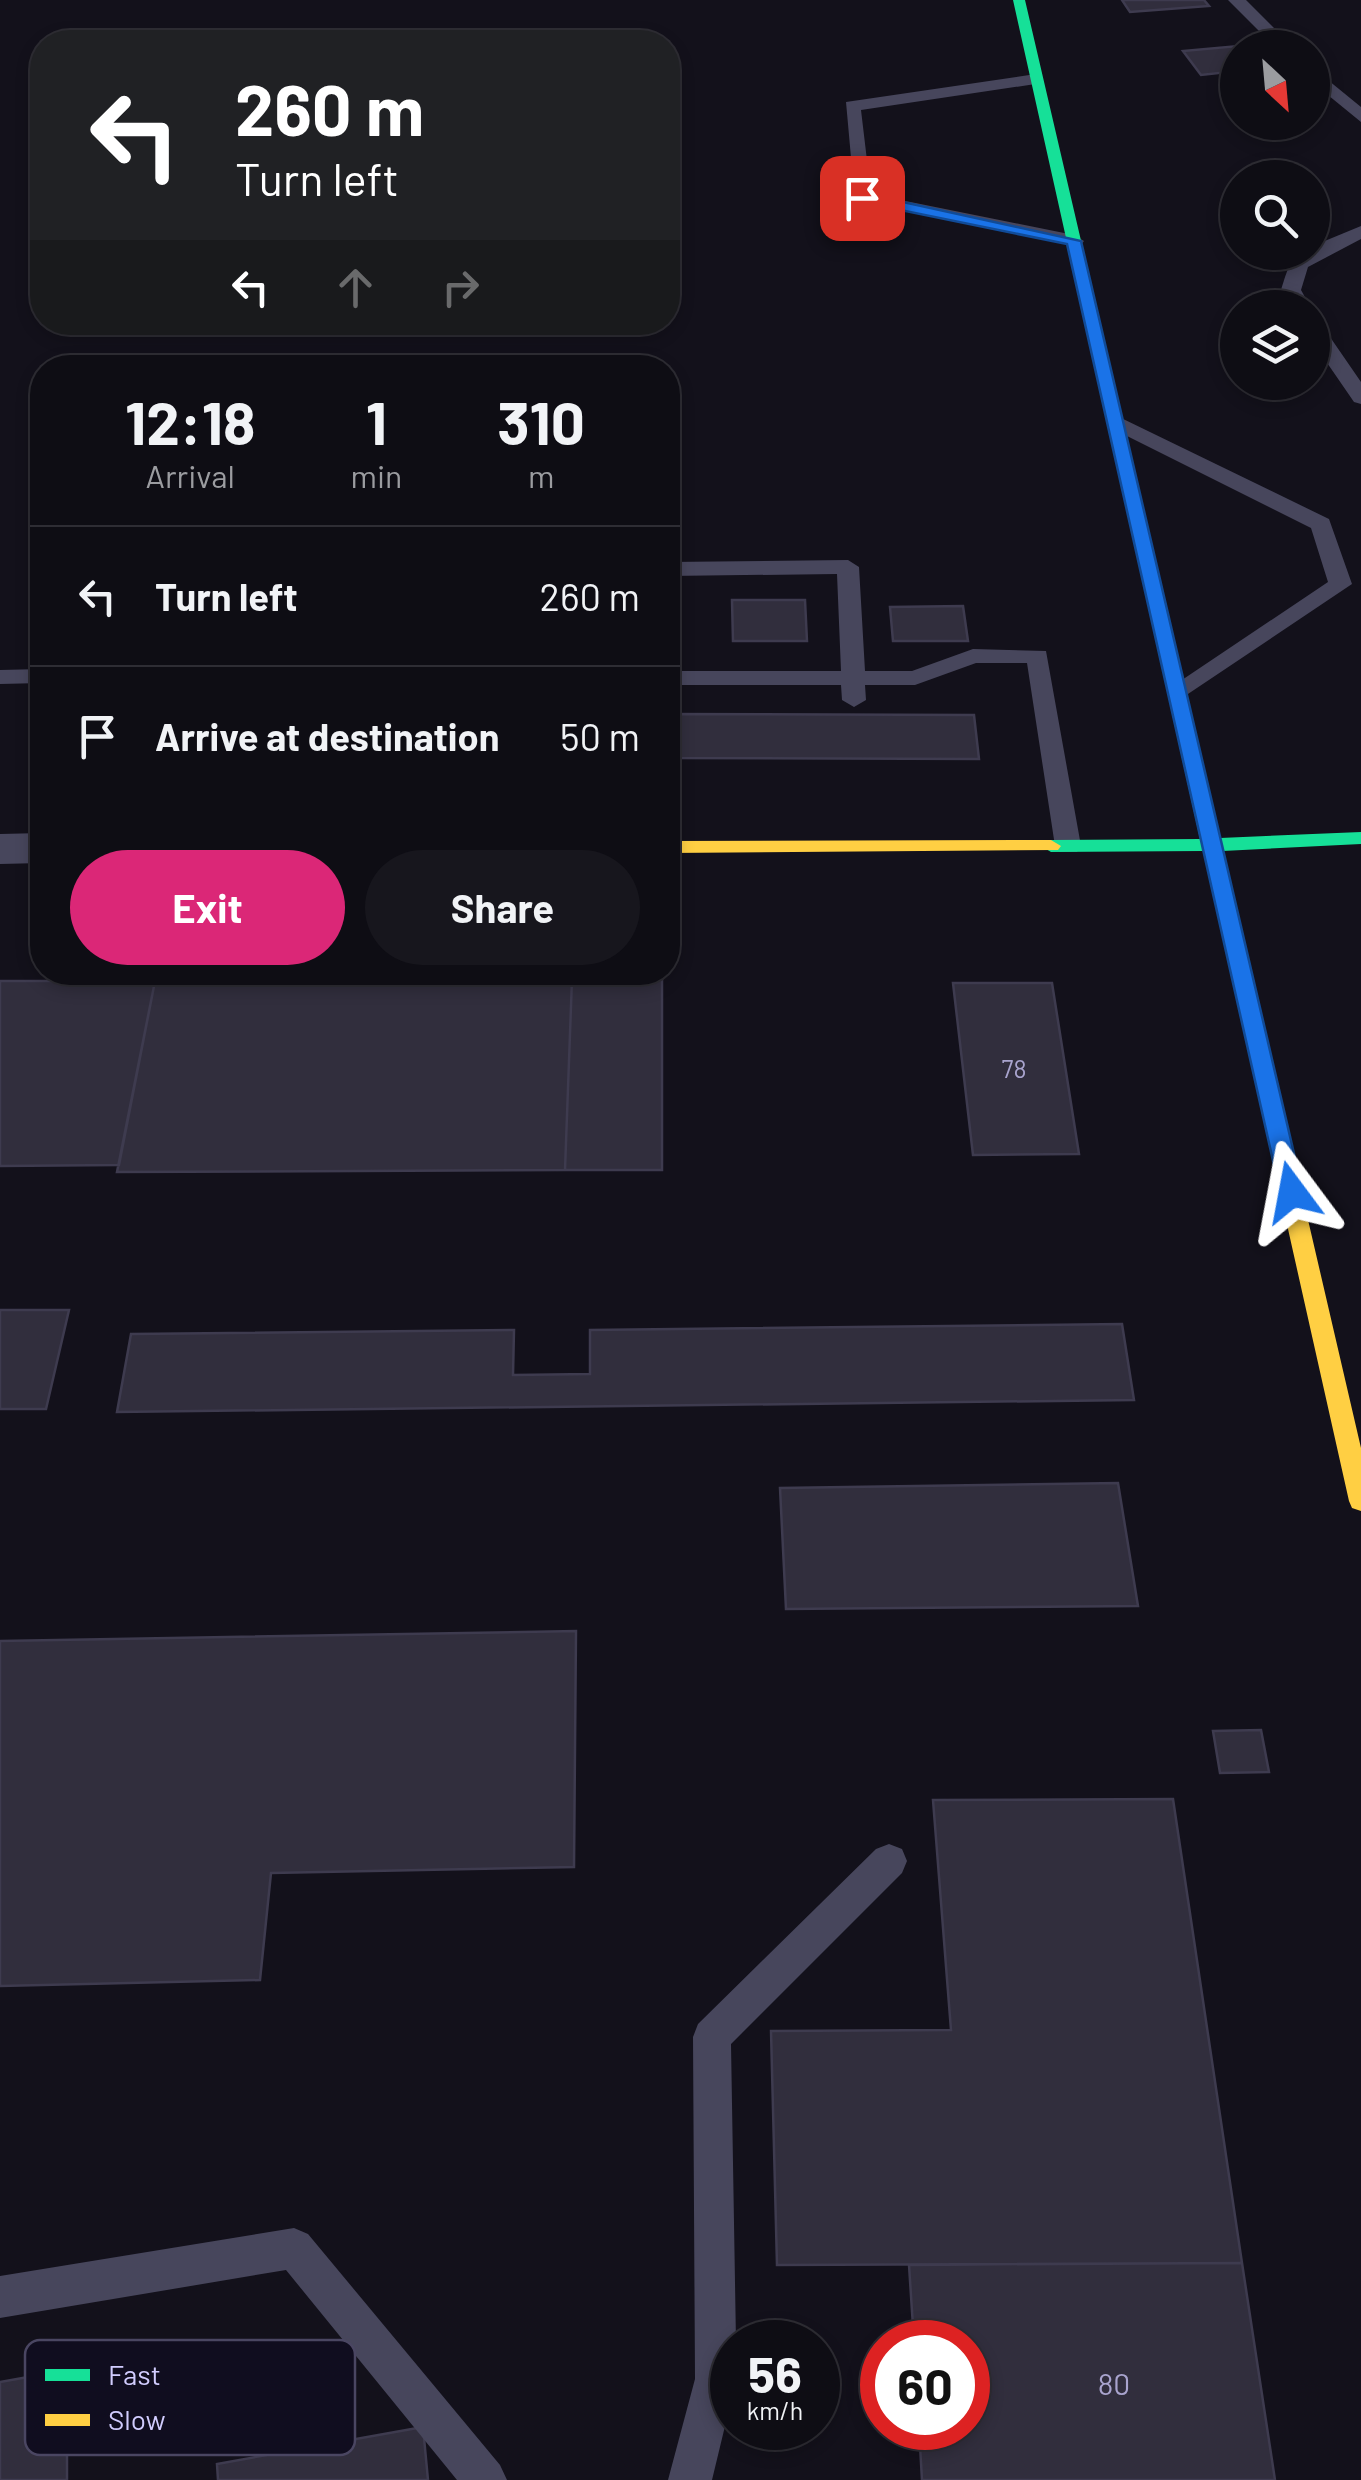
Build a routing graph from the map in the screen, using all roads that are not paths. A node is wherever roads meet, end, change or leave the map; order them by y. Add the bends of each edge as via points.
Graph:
1 (1019, 0) edge
2 (1244, 1) edge
3 (1270, 30) edge
4 (1036, 79) junction
5 (1330, 89) edge
6 (1361, 117) edge
7 (1361, 232) edge
8 (1074, 241) junction
9 (1291, 290) edge
10 (1330, 352) edge
11 (1361, 398) edge
12 (1117, 422) junction
13 (680, 569) edge
14 (30, 676) edge
15 (0, 677) edge
16 (680, 679) edge
17 (854, 689) junction
18 (1178, 692) junction
19 (1361, 838) edge
20 (1213, 845) junction
21 (680, 846) edge
22 (1068, 846) junction
23 (30, 848) edge
24 (0, 849) edge
25 (1361, 1501) edge
26 (890, 1861) dead end
27 (0, 2297) edge
28 (484, 2480) edge
29 (690, 2480) edge

1 - 4 main road
2 - 3 lane
4 - 8 main road
4 - 8 lane via 852,106 862,198
5 - 6 lane
7 - 9 lane via 1300,264
8 - 12 main road
10 - 11 lane
12 - 18 main road
12 - 18 lane via 1321,524 1340,584
13 - 17 lane via 848,567
14 - 15 lane
16 - 17 lane
17 - 22 lane via 915,678 973,656 1038,656
18 - 20 main road
19 - 20 main road
20 - 22 main road
20 - 25 main road
21 - 22 main road
23 - 24 street
26 - 29 lane via 712,2037 716,2379
27 - 28 lane via 294,2248

